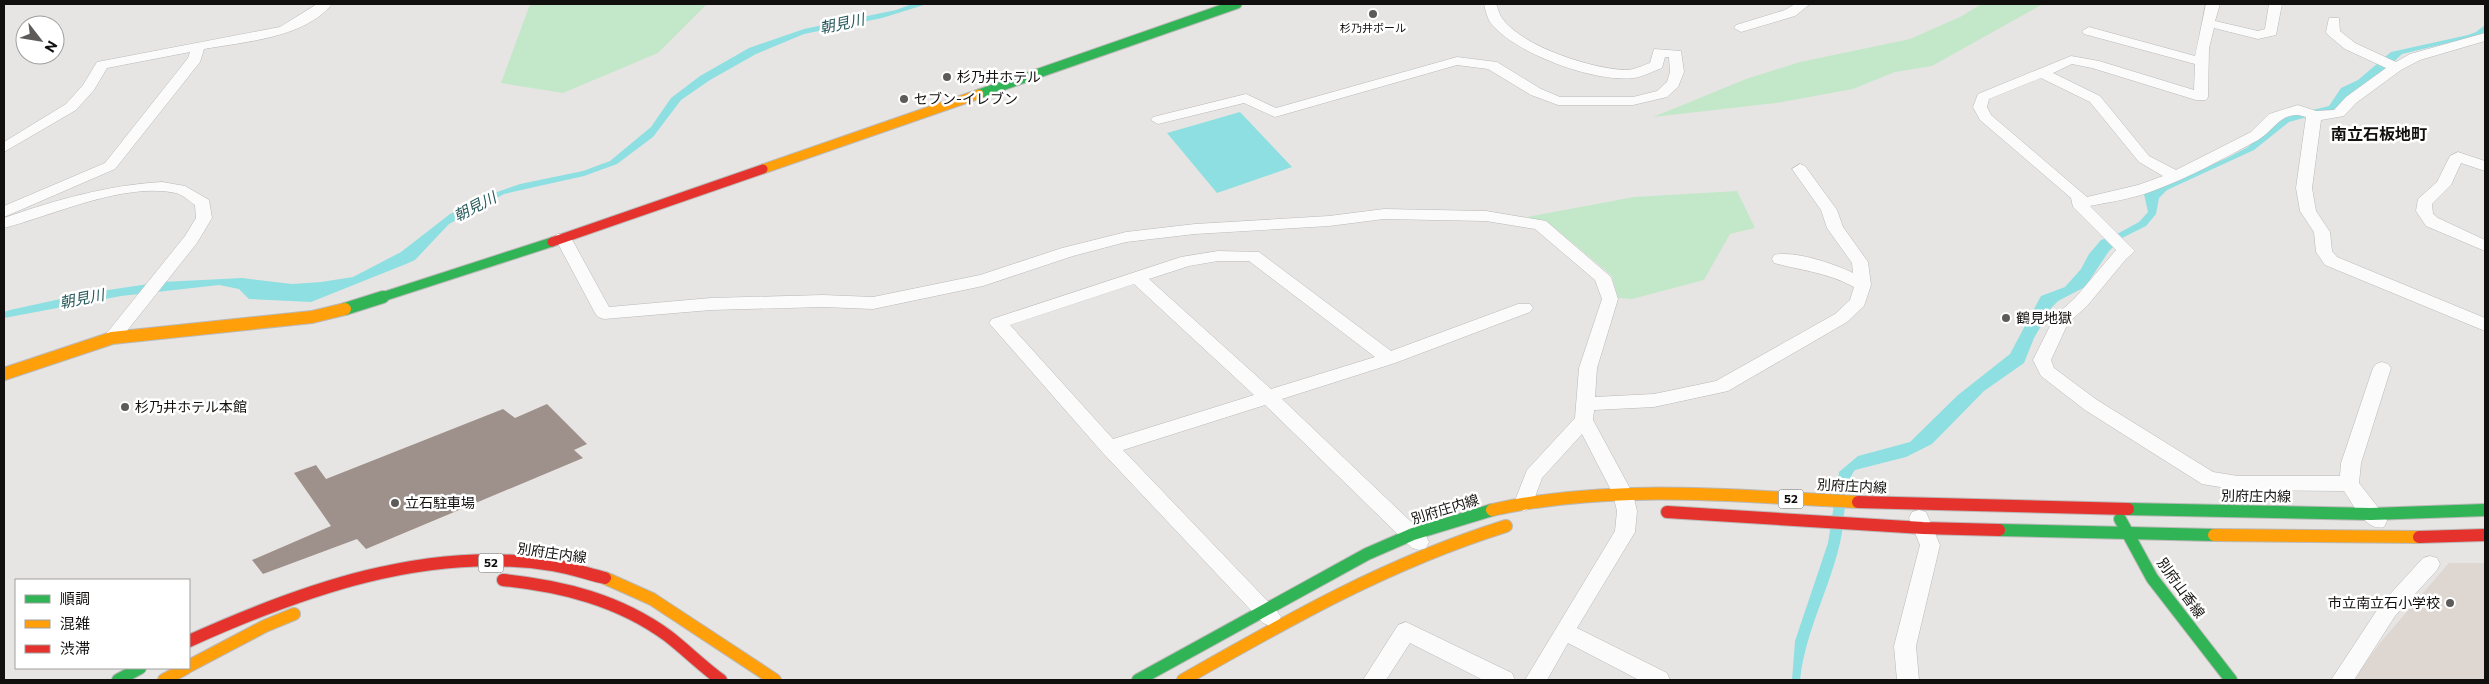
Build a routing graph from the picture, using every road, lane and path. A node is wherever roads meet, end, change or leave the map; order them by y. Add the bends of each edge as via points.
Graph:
1 (325, 4) edge
2 (1237, 4) edge
3 (1490, 4) edge
4 (1803, 4) edge
5 (2213, 4) edge
6 (2275, 4) edge
7 (2334, 21) dead end
8 (2208, 23) junction
9 (1742, 28) dead end
10 (2089, 31) dead end
11 (2485, 37) edge
12 (198, 46) junction
13 (2202, 62) junction
14 (2396, 67) junction
15 (2041, 72) junction
16 (2314, 115) junction
17 (1158, 120) dead end
18 (4, 148) edge
19 (2485, 166) edge
20 (1800, 169) dead end
21 (2175, 176) junction
22 (2079, 204) junction
23 (4, 212) edge
24 (4, 223) edge
25 (563, 238) junction
26 (2485, 246) edge
27 (1780, 259) dead end
28 (1137, 278) junction
29 (1863, 285) junction
30 (1524, 308) dead end
31 (2485, 325) edge
32 (115, 334) junction
33 (1389, 359) junction
34 (2382, 368) dead end
35 (4, 374) edge
36 (1268, 397) junction
37 (1584, 411) junction
38 (1109, 447) junction
39 (2349, 484) junction
40 (1524, 503) junction
41 (1912, 504) junction
42 (1626, 507) junction
43 (2114, 508) junction
44 (2485, 510) edge
45 (1656, 512) dead end
46 (2372, 514) junction
47 (1518, 523) dead end
48 (1923, 528) junction
49 (1413, 534) junction
50 (2128, 534) junction
51 (2485, 535) edge
52 (2389, 538) junction
53 (1426, 550) junction
54 (2430, 564) dead end
55 (490, 580) dead end
56 (302, 611) dead end
57 (1265, 612) junction
58 (1279, 627) junction
59 (1564, 631) junction
60 (190, 640) edge
61 (190, 665) edge
62 (138, 669) edge
63 (183, 669) edge
64 (118, 680) edge
65 (164, 680) edge
66 (721, 680) edge
67 (775, 680) edge
68 (1138, 680) edge
69 (1183, 680) edge
70 (1374, 680) edge
71 (1504, 680) edge
72 (1536, 680) edge
73 (1659, 680) edge
74 (1908, 680) edge
75 (2232, 680) edge
76 (2342, 680) edge

1 - 12 street via 284,30
2 - 25 main road
3 - 17 street via 1496,20 1521,42 1574,65 1632,74 1657,65 1659,52 1676,54 1677,72 1673,84 1662,94 1633,101 1558,101 1536,92 1492,65 1457,62 1275,113 1246,98
4 - 9 street via 1790,12
5 - 8 street
6 - 8 street via 2271,32 2258,35
7 - 14 street via 2333,32 2350,46
8 - 13 street
10 - 13 street
11 - 14 street via 2415,56
12 - 18 street via 102,65 89,87 71,107
12 - 23 street via 195,59 110,166
13 - 15 street via 2201,96 2094,64 2070,60
14 - 16 street via 2351,100 2339,113
15 - 21 street via 2095,99 2144,159
15 - 22 street via 1983,97 1980,107 1985,117 2079,197
16 - 21 street via 2298,109 2274,118 2256,135
16 - 31 street via 2304,188 2308,211 2322,232 2324,252 2331,261
19 - 26 street via 2458,157 2452,162 2452,172 2446,181 2424,202 2424,210 2432,222
20 - 29 street via 1828,210 1835,228 1860,262
21 - 22 street via 2143,189
22 - 39 street via 2127,250 2082,302 2061,320 2042,360 2047,372 2091,405 2209,479 2238,483
24 - 32 street via 86,198 142,189 171,188 188,192 203,203 204,218 191,239
25 - 32 main road via 328,314 237,326
25 - 37 street via 604,313 711,304 873,303 983,280 1126,237 1195,229 1329,221 1384,214 1486,216 1540,225 1603,277 1610,299 1588,368
27 - 29 street via 1838,271
28 - 33 street via 1187,261 1218,256 1253,256
28 - 36 street
28 - 38 street via 998,323
29 - 37 street via 1858,302 1841,318 1722,386
30 - 33 street
32 - 35 main road
33 - 36 street
34 - 39 street via 2351,463
36 - 38 street
36 - 49 street
37 - 40 street via 1534,475
37 - 42 street
38 - 57 street
39 - 46 street
40 - 42 main road, 別府庄内線 / 52
40 - 49 main road, 別府庄内線 / 52 via 1464,517
41 - 42 main road, 別府庄内線 / 52 via 1678,494
41 - 43 main road, 別府庄内線 / 52
41 - 48 street
42 - 59 street via 1625,532
43 - 46 main road, 別府庄内線 / 52
43 - 50 main road, 別府山香線
44 - 46 main road, 別府庄内線 / 52
45 - 48 main road, 52
46 - 52 street
47 - 53 main road
48 - 50 main road, 52
48 - 74 street via 1930,545 1905,646
49 - 53 street
49 - 57 main road, 別府庄内線 / 52 via 1367,554
50 - 52 main road, 52
50 - 75 main road, 別府山香線 via 2152,578
51 - 52 main road, 52
53 - 58 main road via 1381,570
54 - 76 street via 2388,610
55 - 66 main road, 52 via 525,581 611,603 650,623
56 - 61 main road via 265,626
57 - 58 street
57 - 68 main road, 別府庄内線 / 52
58 - 69 main road
59 - 72 street
59 - 73 street
60 - 67 main road, 別府庄内線 / 52 via 245,613 335,583 435,564 518,562 576,570 632,587 667,606 754,670
62 - 64 main road
63 - 65 main road
70 - 71 street via 1406,631

